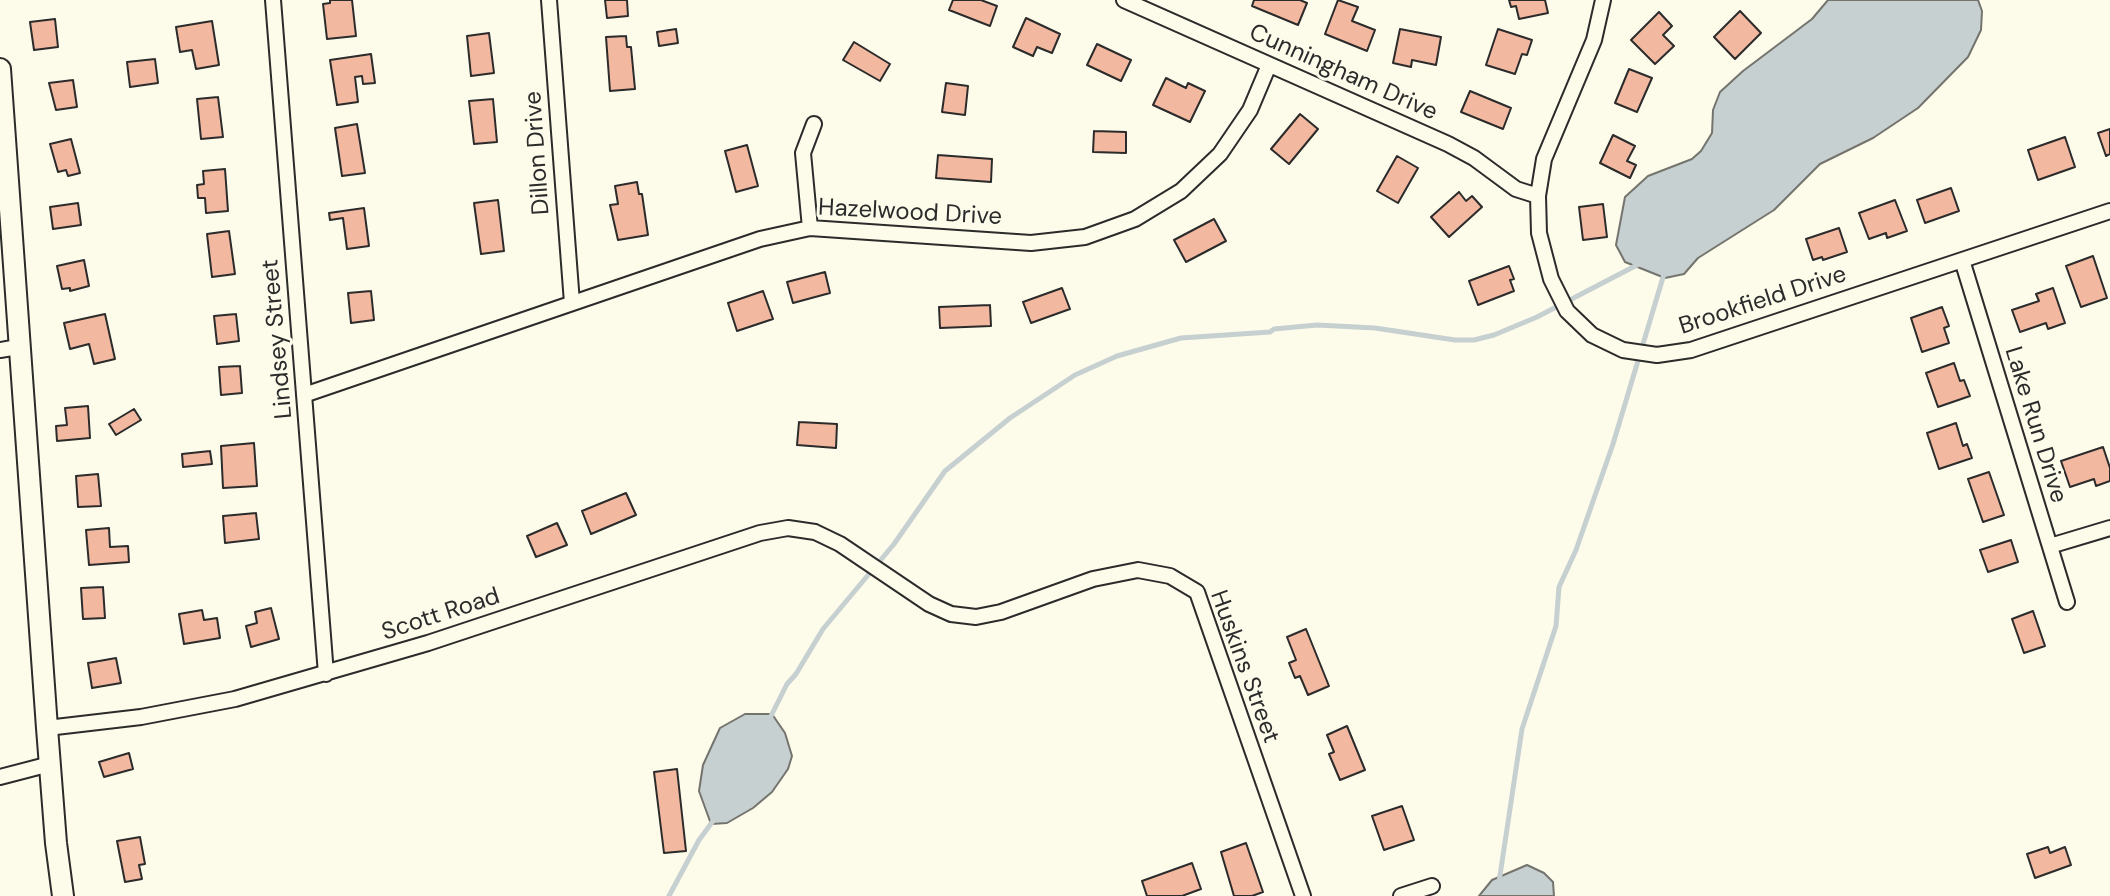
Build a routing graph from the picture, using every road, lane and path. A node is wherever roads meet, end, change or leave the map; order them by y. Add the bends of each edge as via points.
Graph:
1 (273, 0) edge
2 (549, 0) edge
3 (1124, 0) edge
4 (1603, 0) edge
5 (1269, 65) junction
6 (0, 69) edge
7 (814, 124) dead end
8 (1538, 196) junction
9 (2110, 211) edge
10 (810, 228) junction
11 (1962, 260) junction
12 (572, 303) junction
13 (9, 349) edge
14 (304, 395) junction
15 (2110, 528) edge
16 (840, 544) joint
17 (2050, 546) junction
18 (2067, 602) dead end
19 (326, 674) junction
20 (47, 728) junction
21 (50, 764) junction
22 (0, 777) edge
23 (1432, 886) dead end
24 (63, 896) edge
25 (1303, 896) edge
26 (1401, 896) edge

1 - 14 street, Lindsey Street
2 - 12 street, Dillon Drive
3 - 5 street, Cunningham Drive
4 - 8 street, Brookfield Drive via 1594,40 1548,144
5 - 8 street, Cunningham Drive via 1448,144 1516,189
5 - 10 street, Hazelwood Drive via 1250,110 1220,154 1181,191 1135,219 1085,237 1031,243
6 - 13 street
7 - 10 street via 803,153
8 - 11 street, Brookfield Drive via 1547,269 1567,311 1592,335 1637,353 1691,350
9 - 11 street, Brookfield Drive
10 - 12 street, Hazelwood Drive via 760,239
11 - 17 street, Lake Run Drive
12 - 14 street, Hazelwood Drive
13 - 20 street
14 - 19 street, Lindsey Street
15 - 17 street
16 - 19 street, Scott Road via 815,532 788,528 760,533
16 - 25 street, Huskins Street via 951,614 1001,612 1093,579 1138,570 1170,576 1197,592
17 - 18 street, Lake Run Drive
19 - 20 street, Scott Road via 235,699
20 - 21 street
21 - 22 street
21 - 24 street
23 - 26 street

